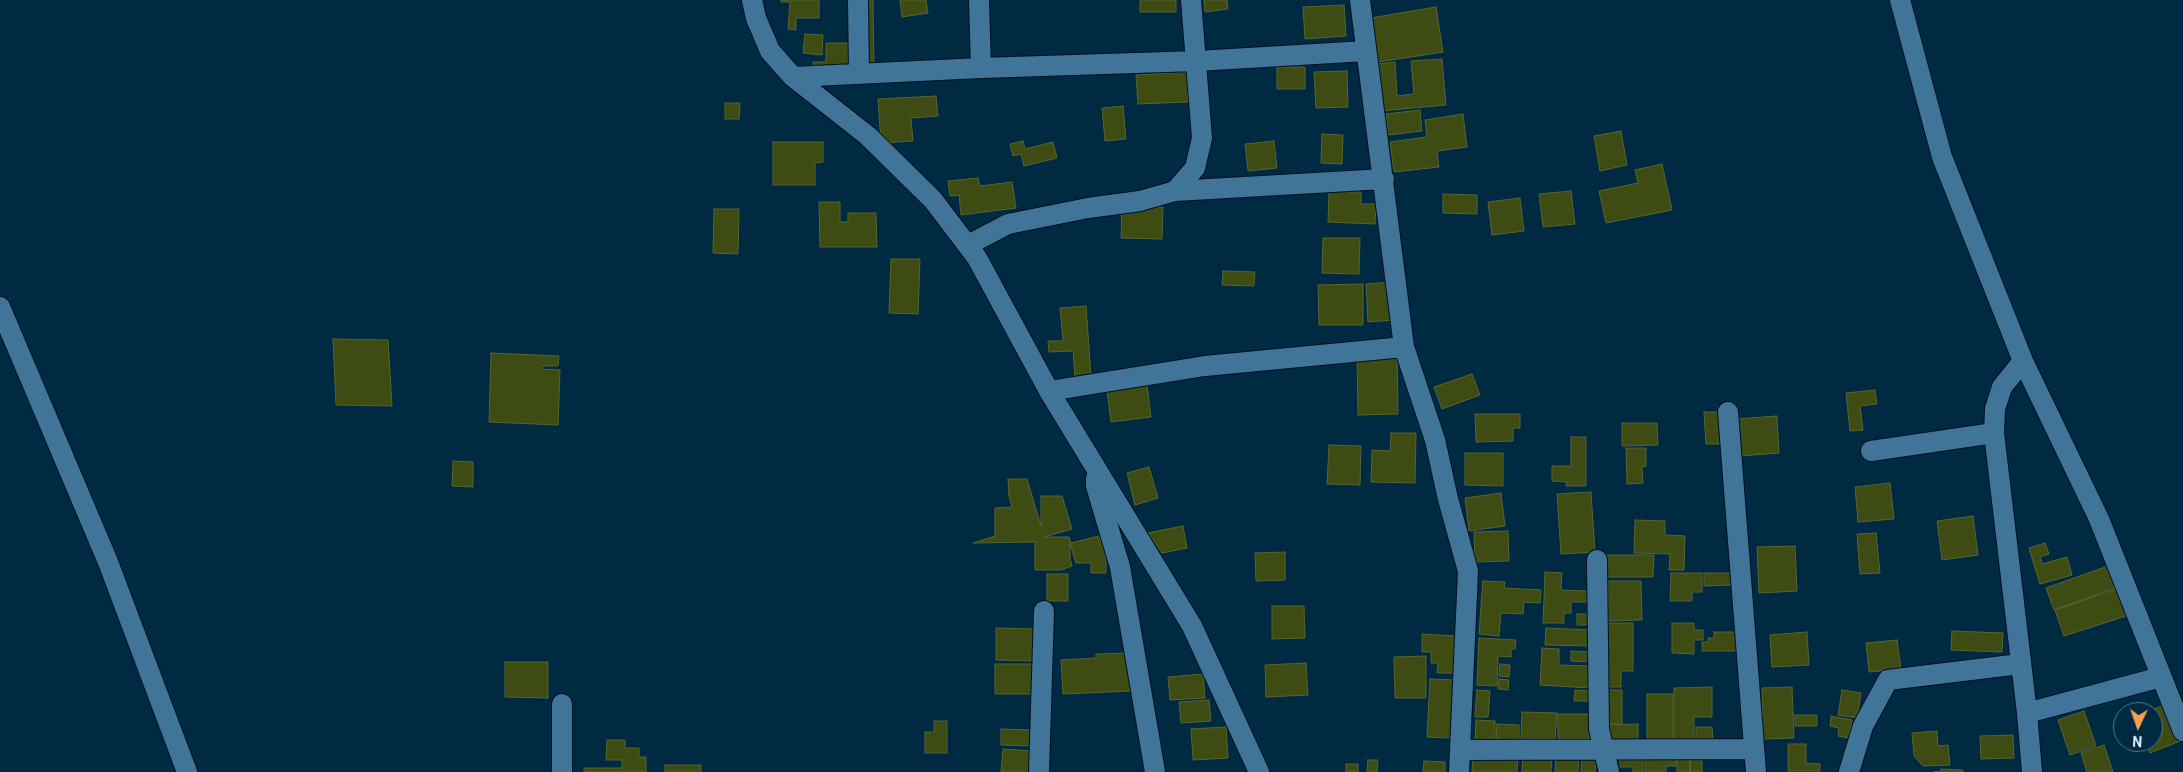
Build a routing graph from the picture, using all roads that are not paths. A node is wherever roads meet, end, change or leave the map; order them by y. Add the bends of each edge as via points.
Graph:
1 (752, 0) edge
2 (858, 0) edge
3 (979, 0) edge
4 (1191, 0) edge
5 (1360, 0) edge
6 (1900, 0) edge
7 (1366, 51) junction
8 (1198, 61) junction
9 (981, 68) junction
10 (859, 74) junction
11 (793, 77) junction
12 (1384, 179) junction
13 (1175, 191) junction
14 (968, 246) junction
15 (0, 307) edge
16 (1404, 346) junction
17 (2023, 361) junction
18 (1049, 391) junction
19 (1728, 412) dead end
20 (1994, 433) junction
21 (1871, 450) dead end
22 (1095, 466) junction
23 (1597, 560) dead end
24 (1044, 611) dead end
25 (2020, 664) junction
26 (2162, 677) junction
27 (562, 704) dead end
28 (2027, 713) junction
29 (2183, 731) edge
30 (1605, 749) junction
31 (1754, 749) junction
32 (1460, 750) junction
33 (187, 772) edge
34 (562, 772) edge
35 (1039, 772) edge
36 (1155, 772) edge
37 (1260, 772) edge
38 (1459, 772) edge
39 (1610, 772) edge
40 (1756, 772) edge
41 (1849, 772) edge
42 (2032, 772) edge

1 - 11 street via 770,51
2 - 10 street
3 - 9 street
4 - 8 street
5 - 7 street
6 - 17 street via 1942,157
7 - 8 street
7 - 12 street
8 - 9 street
8 - 13 street via 1202,138 1195,168
9 - 10 street
10 - 11 street
11 - 14 street via 875,143 933,200
12 - 13 street
12 - 16 street
13 - 14 street via 1140,201 1008,224
14 - 18 street
15 - 33 street via 108,562
16 - 18 street via 1205,366
16 - 32 street via 1436,440 1468,571
17 - 20 street via 2002,387 1995,409
17 - 26 street via 2099,519
18 - 22 street
19 - 31 street
20 - 21 street
20 - 25 street
22 - 36 street via 1096,486 1120,567
22 - 37 street via 1192,626
23 - 30 street via 1599,729
24 - 35 street
25 - 28 street
25 - 41 street via 1888,680 1863,726
26 - 28 street
26 - 29 street
27 - 34 street
28 - 42 street
30 - 31 street
30 - 32 street
30 - 39 street
31 - 40 street
32 - 38 street

